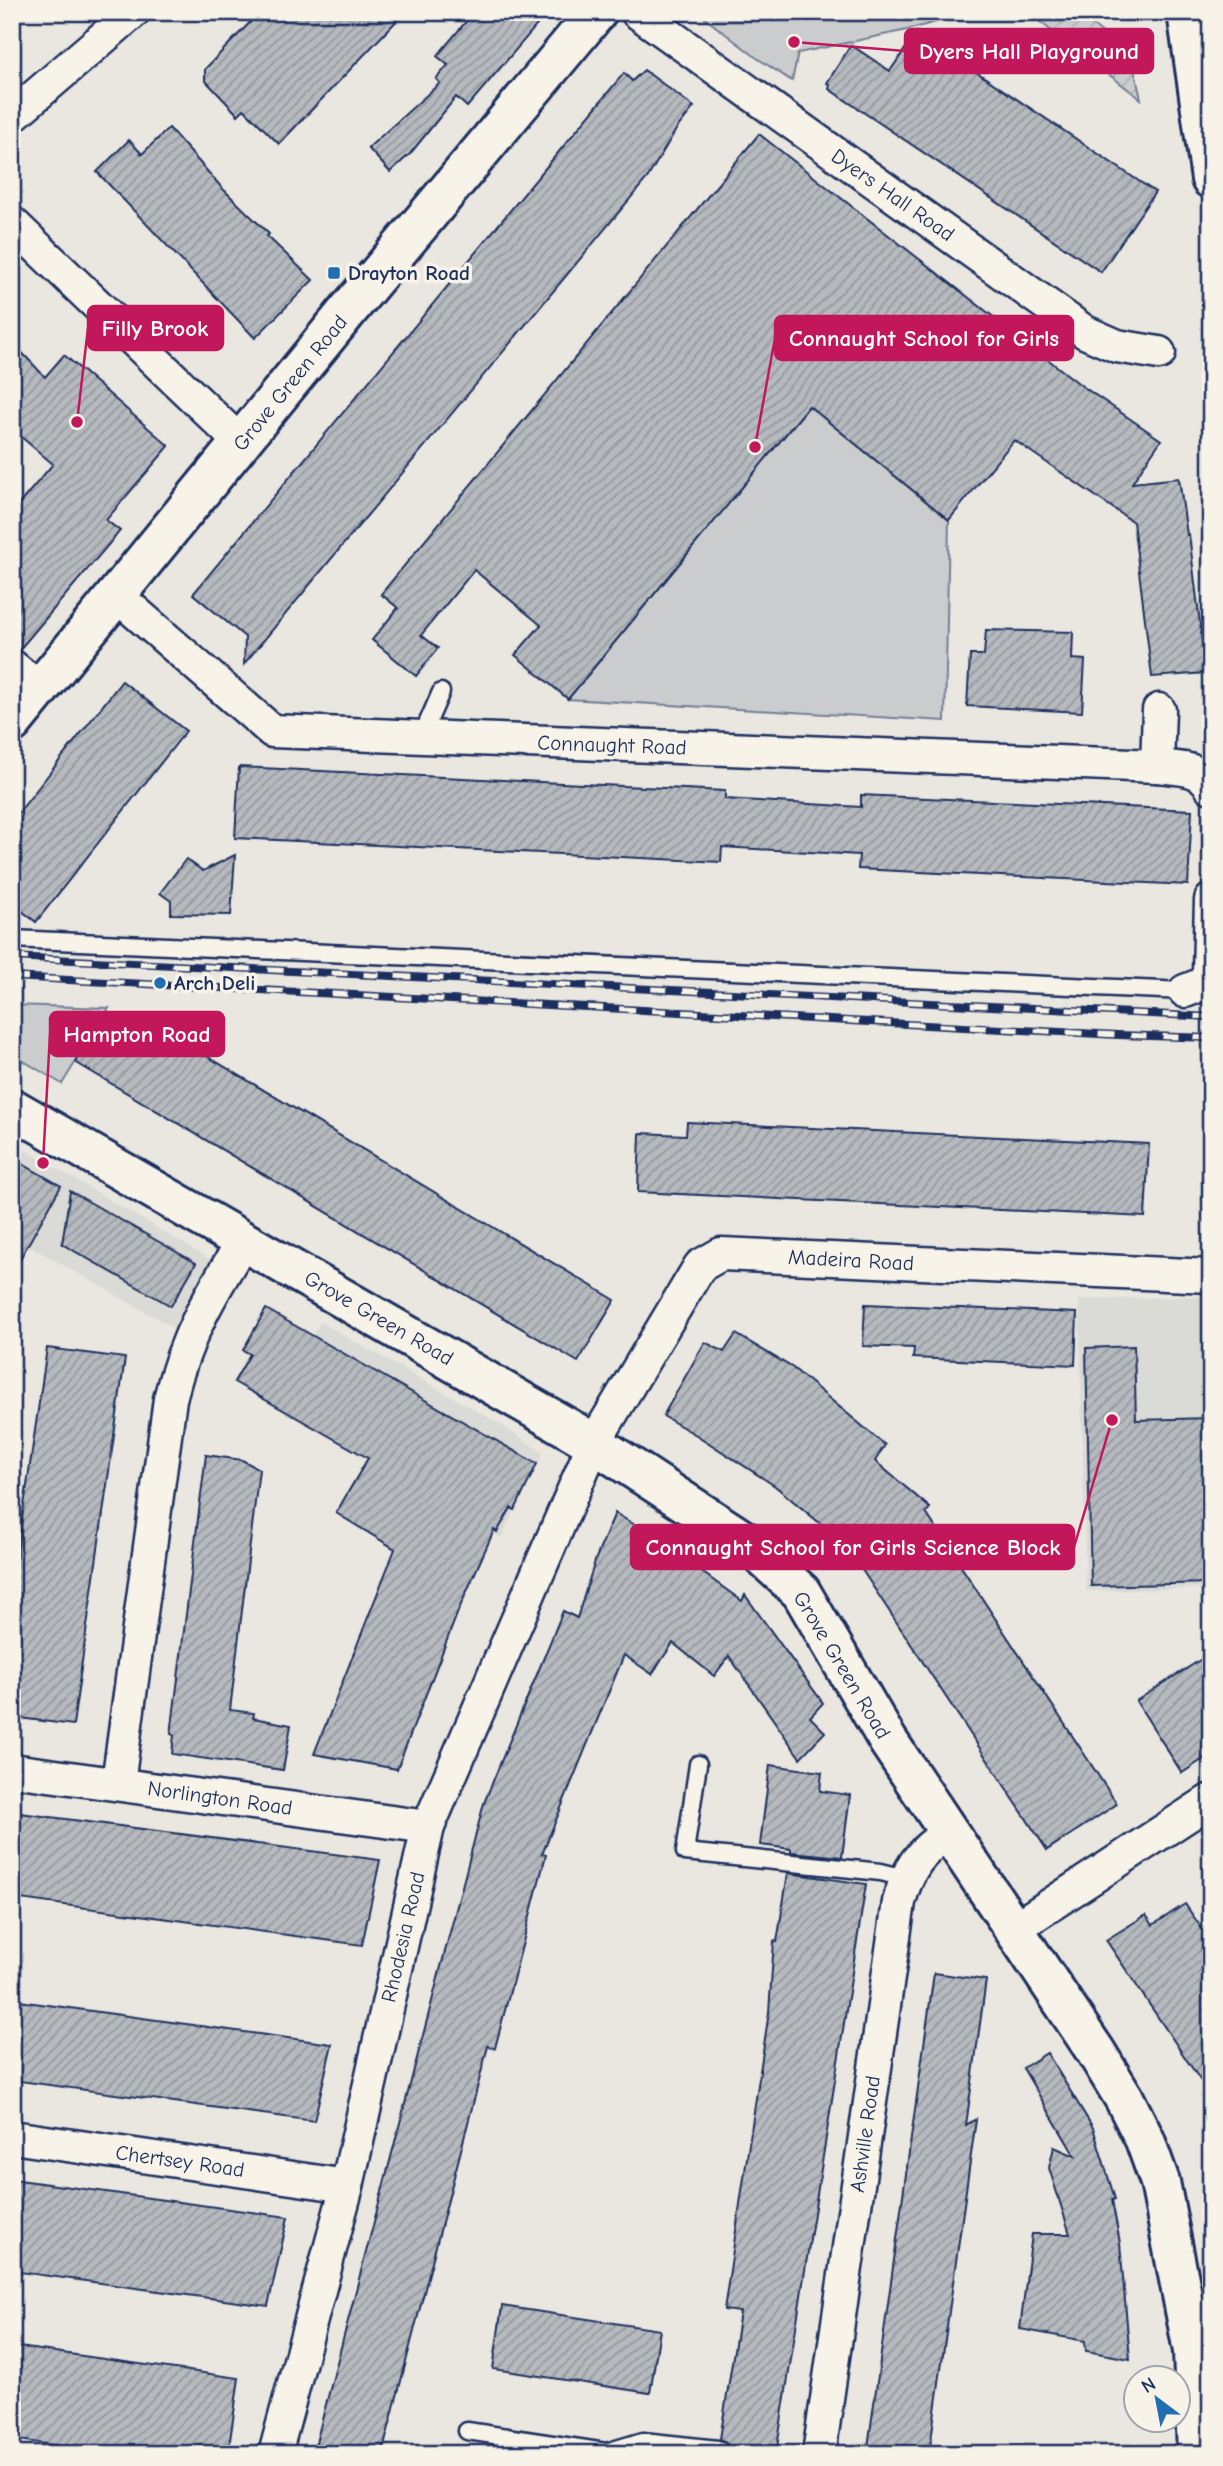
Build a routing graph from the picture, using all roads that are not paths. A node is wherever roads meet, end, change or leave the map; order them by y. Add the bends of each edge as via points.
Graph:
1 (133, 12) edge
2 (597, 12) edge
3 (637, 12) edge
4 (1186, 12) edge
5 (12, 116) edge
6 (1211, 179) edge
7 (12, 223) edge
8 (1159, 353) dead end
9 (242, 444) junction
10 (117, 596) junction
11 (26, 678) edge
12 (441, 692) dead end
13 (1159, 710) dead end
14 (12, 723) edge
15 (421, 738) junction
16 (1157, 766) junction
17 (1211, 787) edge
18 (1211, 900) edge
19 (12, 939) edge
20 (1185, 991) joint
21 (12, 1108) edge
22 (244, 1240) junction
23 (1211, 1276) edge
24 (594, 1443) junction
25 (698, 1764) dead end
26 (12, 1770) edge
27 (118, 1783) junction
28 (1211, 1800) edge
29 (428, 1827) junction
30 (949, 1832) junction
31 (905, 1878) junction
32 (1015, 1928) junction
33 (12, 2137) edge
34 (347, 2186) junction
35 (467, 2431) dead end
36 (718, 2449) dead end
37 (275, 2454) edge
38 (819, 2454) edge
39 (1198, 2454) edge

1 - 5 street
2 - 9 main road, Grove Green Road
3 - 8 street, Dyers Hall Road via 1085,332 1117,346
4 - 6 main road
7 - 9 street
9 - 10 main road, Grove Green Road
10 - 11 main road, Grove Green Road
10 - 15 street, Connaught Road via 272,731
11 - 14 main road, Grove Green Road
12 - 15 lane
13 - 16 street
15 - 16 street, Connaught Road
16 - 17 street, Connaught Road via 1189,770 1205,777
18 - 20 street via 1209,973 1203,984
19 - 20 lane
21 - 22 main road, Grove Green Road
22 - 24 main road, Grove Green Road
22 - 27 street via 207,1300 178,1362
23 - 24 street, Madeira Road via 721,1254 700,1266
24 - 29 street, Rhodesia Road
24 - 30 main road, Grove Green Road via 746,1542 801,1592 888,1741
25 - 31 lane via 685,1852
26 - 27 street, Norlington Road
27 - 29 street, Norlington Road
28 - 32 street
29 - 34 street, Rhodesia Road
30 - 31 street, Ashville Road via 928,1846
30 - 32 main road, Grove Green Road
31 - 38 street, Ashville Road
32 - 39 main road, Grove Green Road via 1124,2098 1160,2182 1193,2351
33 - 34 street, Chertsey Road
34 - 37 street, Rhodesia Road
35 - 36 lane via 606,2452 643,2441

